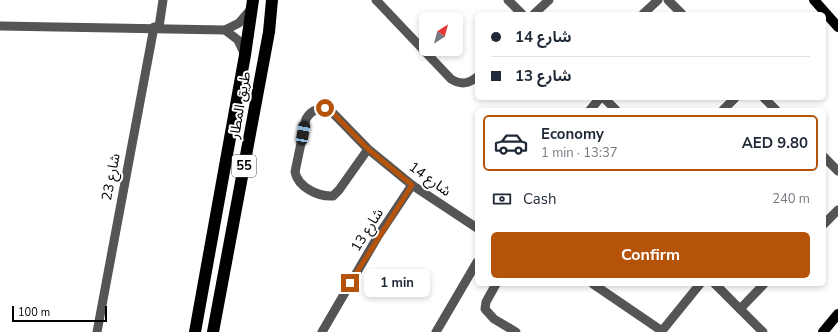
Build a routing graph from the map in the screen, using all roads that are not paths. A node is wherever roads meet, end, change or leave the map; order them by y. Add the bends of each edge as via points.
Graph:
1 (163, 0) edge
2 (272, 0) edge
3 (376, 0) edge
4 (508, 0) edge
5 (549, 0) edge
6 (658, 0) edge
7 (668, 0) edge
8 (814, 0) edge
9 (252, 4) edge
10 (520, 12) edge
11 (536, 12) edge
12 (645, 12) edge
13 (680, 12) edge
14 (825, 12) edge
15 (826, 14) edge
16 (0, 26) edge
17 (156, 27) junction
18 (838, 27) edge
19 (225, 30) junction
20 (245, 55) junction
21 (475, 79) edge
22 (598, 100) edge
23 (606, 100) edge
24 (734, 100) edge
25 (766, 100) edge
26 (592, 108) edge
27 (614, 108) edge
28 (725, 108) edge
29 (774, 108) edge
30 (368, 149) junction
31 (826, 159) edge
32 (838, 171) edge
33 (412, 185) junction
34 (838, 210) edge
35 (826, 222) edge
36 (475, 227) edge
37 (213, 240) junction
38 (475, 265) edge
39 (495, 286) edge
40 (596, 286) edge
41 (698, 286) edge
42 (718, 286) edge
43 (762, 286) edge
44 (740, 309) junction
45 (838, 314) edge
46 (662, 331) edge
47 (96, 332) edge
48 (195, 332) edge
49 (201, 332) edge
50 (214, 332) edge
51 (322, 332) edge
52 (436, 332) edge
53 (516, 332) edge
54 (763, 332) edge
55 (823, 332) edge

1 - 17 street, شارع 23
2 - 50 highway, طريق المطار / 55 via 269,32
3 - 21 street via 451,79 464,84
4 - 10 street
5 - 11 street
6 - 12 street
7 - 13 street
8 - 14 main road
9 - 19 street via 239,23
9 - 20 highway, طريق المطار / 55
15 - 18 main road
16 - 17 street
17 - 19 street
17 - 47 street, شارع 23
19 - 20 street via 238,40
20 - 37 highway, طريق المطار / 55
22 - 26 street
23 - 27 street
24 - 28 street
25 - 29 street
30 - 30 street, شارع 14 via 329,109 315,110 306,119 296,177 317,194 333,196
30 - 33 street, شارع 14
31 - 32 street
33 - 36 street, شارع 14
33 - 51 street, شارع 13 via 378,236
34 - 35 street
37 - 48 highway, طريق المطار / 55
37 - 49 highway via 213,264
38 - 52 street
39 - 53 street via 485,309 494,319
40 - 46 street
41 - 46 street
42 - 44 street
43 - 44 street
44 - 54 street
45 - 55 main road

